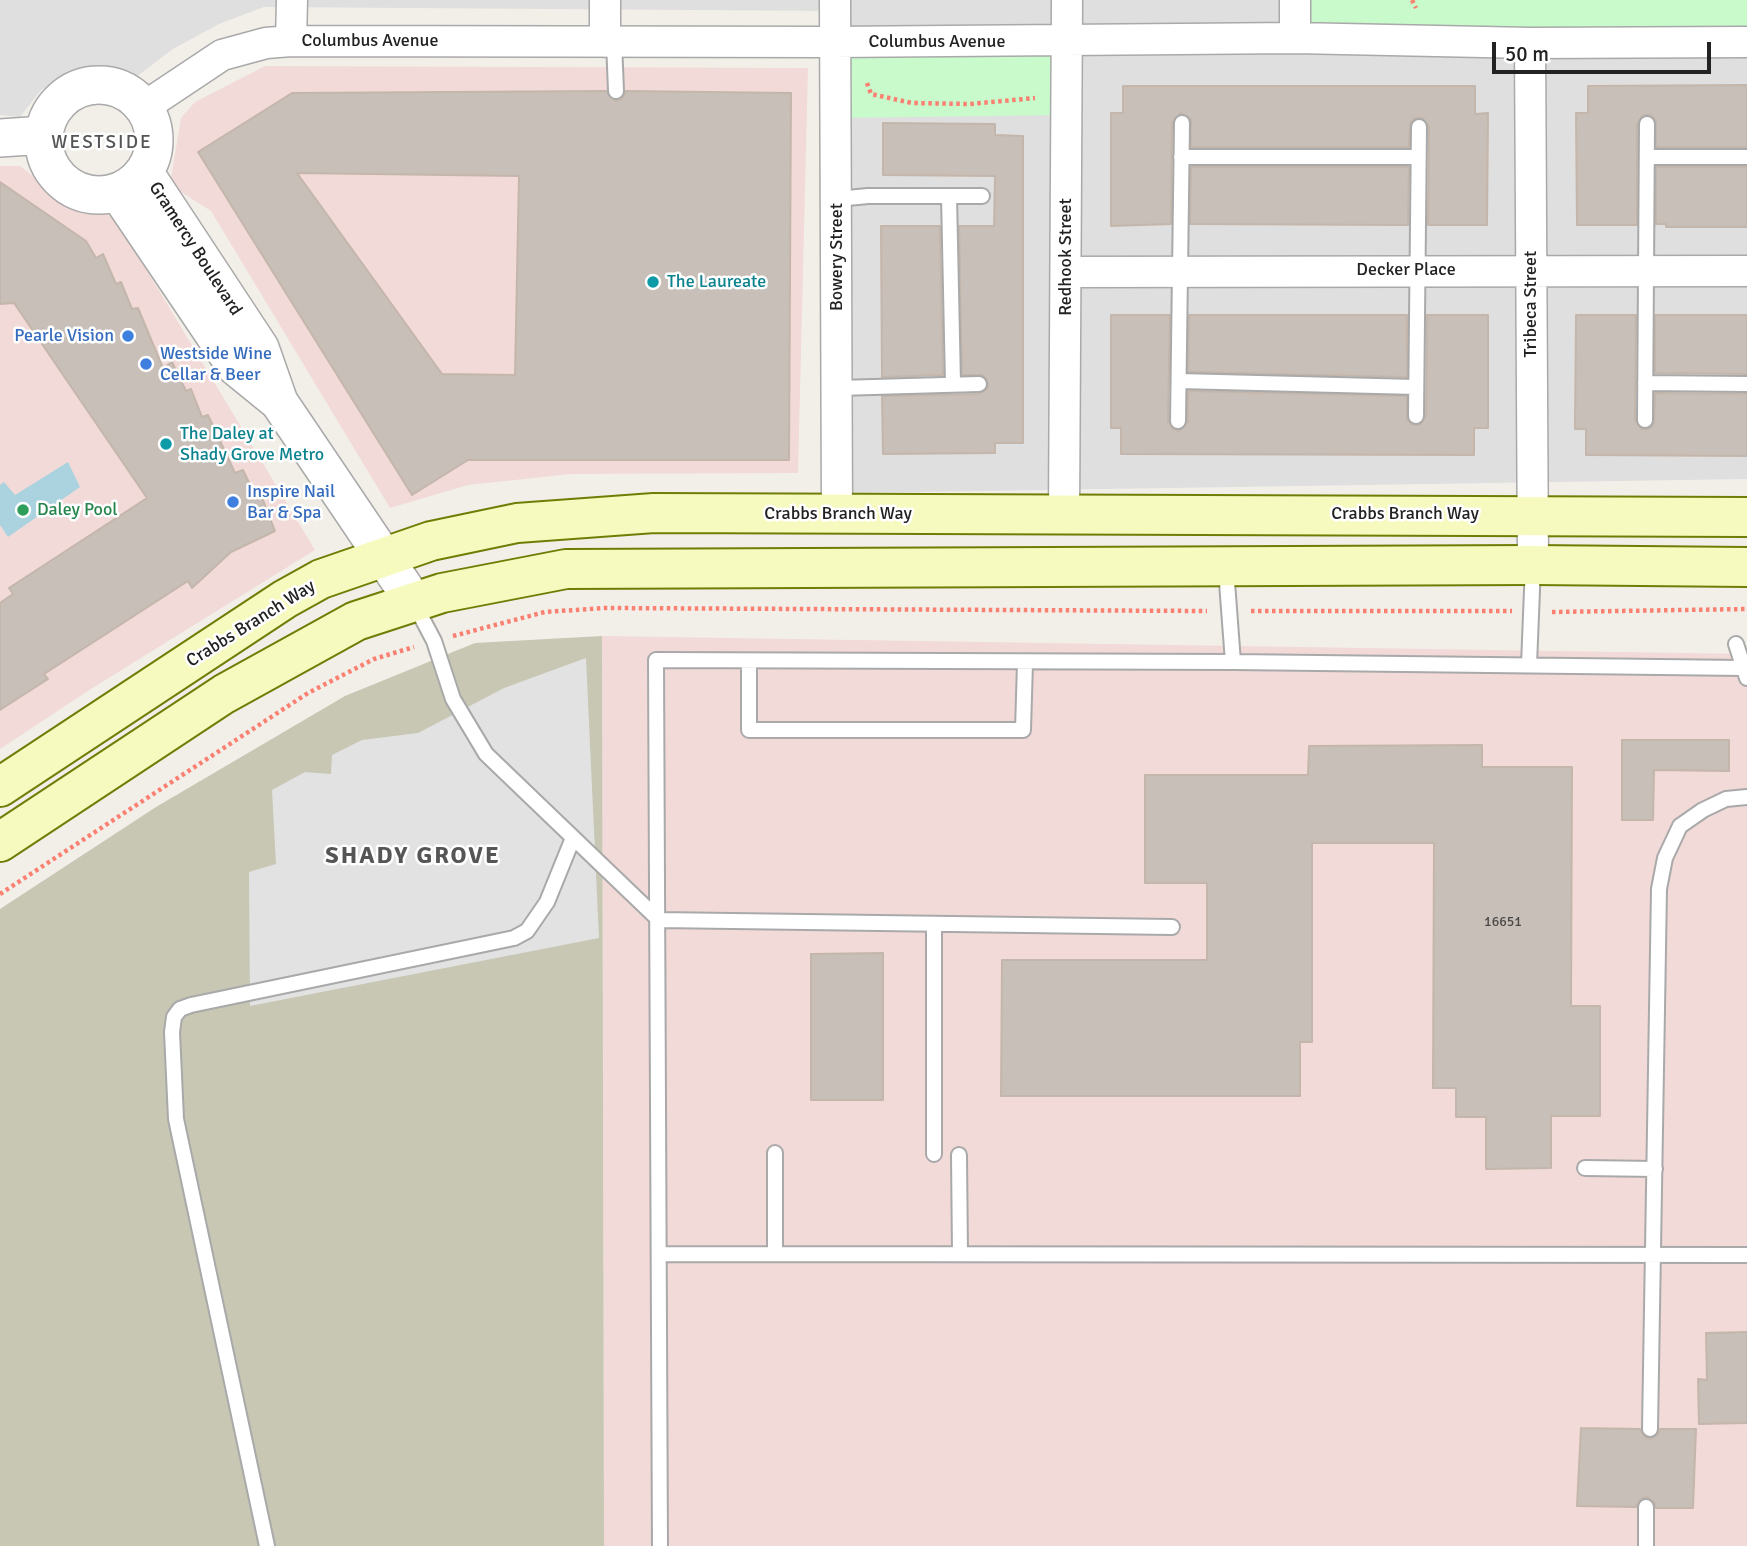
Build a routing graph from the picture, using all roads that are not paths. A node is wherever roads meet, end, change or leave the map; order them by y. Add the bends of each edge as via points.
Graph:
1 (292, 0) edge
2 (605, 0) edge
3 (835, 0) edge
4 (1067, 0) edge
5 (1294, 0) edge
6 (1296, 38) junction
7 (291, 41) junction
8 (1067, 41) junction
9 (609, 42) junction
10 (833, 43) junction
11 (1530, 43) junction
12 (1747, 43) edge
13 (617, 91) dead end
14 (144, 107) junction
15 (1182, 122) dead end
16 (1647, 124) dead end
17 (1419, 127) dead end
18 (44, 135) junction
19 (0, 138) edge
20 (1181, 157) junction
21 (1418, 157) junction
22 (1747, 157) edge
23 (1647, 158) junction
24 (131, 182) junction
25 (949, 196) junction
26 (982, 196) dead end
27 (837, 199) junction
28 (1530, 270) junction
29 (1181, 271) junction
30 (1417, 271) junction
31 (1645, 271) junction
32 (1747, 271) edge
33 (1066, 272) junction
34 (1179, 381) junction
35 (1646, 383) junction
36 (953, 384) junction
37 (979, 384) dead end
38 (1747, 384) edge
39 (1416, 387) junction
40 (838, 388) junction
41 (1416, 416) dead end
42 (1178, 421) dead end
43 (1645, 421) dead end
44 (837, 514) junction
45 (1532, 514) junction
46 (1064, 515) junction
47 (1747, 517) edge
48 (382, 556) junction
49 (1532, 565) junction
50 (1747, 567) edge
51 (1226, 569) junction
52 (414, 602) junction
53 (1736, 644) dead end
54 (749, 661) junction
55 (1233, 662) junction
56 (1026, 663) junction
57 (1529, 665) junction
58 (1745, 673) edge
59 (0, 788) edge
60 (1747, 797) edge
61 (573, 838) junction
62 (0, 842) edge
63 (659, 920) junction
64 (934, 924) junction
65 (1172, 927) dead end
66 (775, 1153) dead end
67 (934, 1154) dead end
68 (959, 1154) dead end
69 (1585, 1168) dead end
70 (1655, 1169) junction
71 (660, 1254) junction
72 (775, 1254) junction
73 (960, 1254) junction
74 (1654, 1255) junction
75 (1747, 1255) edge
76 (1650, 1429) dead end
77 (1647, 1507) dead end
78 (267, 1546) edge
79 (660, 1546) edge
80 (1646, 1546) edge

1 - 7 street
2 - 9 street
3 - 10 street, Bowery Street
4 - 8 street, Redhook Street
5 - 6 street
6 - 8 street, Columbus Avenue
6 - 11 street, Columbus Avenue
7 - 9 street, Columbus Avenue
7 - 14 street, Columbus Avenue via 222,55
8 - 10 street, Columbus Avenue
8 - 33 street, Redhook Street
9 - 10 street, Columbus Avenue
9 - 13 lane
10 - 27 street, Bowery Street
11 - 12 street, Columbus Avenue
11 - 28 street, Tribeca Street
14 - 18 street via 121,88 92,85 77,89 54,108
14 - 24 street, Gramercy Boulevard via 155,139 152,157
15 - 20 lane
16 - 23 lane
17 - 21 lane
18 - 19 street
18 - 24 street, Gramercy Boulevard via 50,166 72,188 103,195
20 - 21 lane
20 - 29 lane
21 - 30 lane
22 - 23 lane
23 - 31 lane
24 - 48 street, Gramercy Boulevard via 260,348 279,402
25 - 26 lane
25 - 27 lane
25 - 36 lane
27 - 40 street, Bowery Street
28 - 30 street, Decker Place
28 - 31 street, Decker Place
28 - 45 street, Tribeca Street
29 - 30 street, Decker Place
29 - 33 street, Decker Place
29 - 34 lane
30 - 39 lane
31 - 32 street, Decker Place
31 - 35 lane
33 - 46 street, Redhook Street
34 - 39 lane
34 - 42 lane
35 - 38 lane
35 - 43 lane
36 - 37 lane
36 - 40 lane
39 - 41 lane
40 - 44 street, Bowery Street
44 - 46 main road, Crabbs Branch Way
44 - 48 main road, Crabbs Branch Way via 654,513 517,523
45 - 46 main road, Crabbs Branch Way
45 - 47 main road, Crabbs Branch Way
45 - 49 street, Tribeca Street
48 - 52 street, Gramercy Boulevard
48 - 59 main road, Crabbs Branch Way via 321,579 285,599
49 - 50 main road
49 - 51 main road
49 - 57 lane
51 - 52 main road via 566,569 487,582
51 - 55 lane
52 - 61 lane via 434,641 453,699 486,754
52 - 62 main road via 356,621 224,694
53 - 58 lane
54 - 56 lane
54 - 56 lane via 749,730 1023,730
54 - 63 lane via 656,660
55 - 56 lane
55 - 57 lane
57 - 58 lane
60 - 70 lane via 1726,799 1679,826 1665,858 1659,889
61 - 63 lane
61 - 78 lane via 542,910 527,931 514,938 191,1005 174,1017 176,1119
63 - 64 lane
63 - 71 lane
64 - 65 lane
64 - 67 lane
66 - 72 lane
68 - 73 lane
69 - 70 lane
70 - 74 lane
71 - 72 lane
71 - 79 lane
72 - 73 lane
73 - 74 lane
74 - 75 lane
74 - 76 lane
77 - 80 lane

